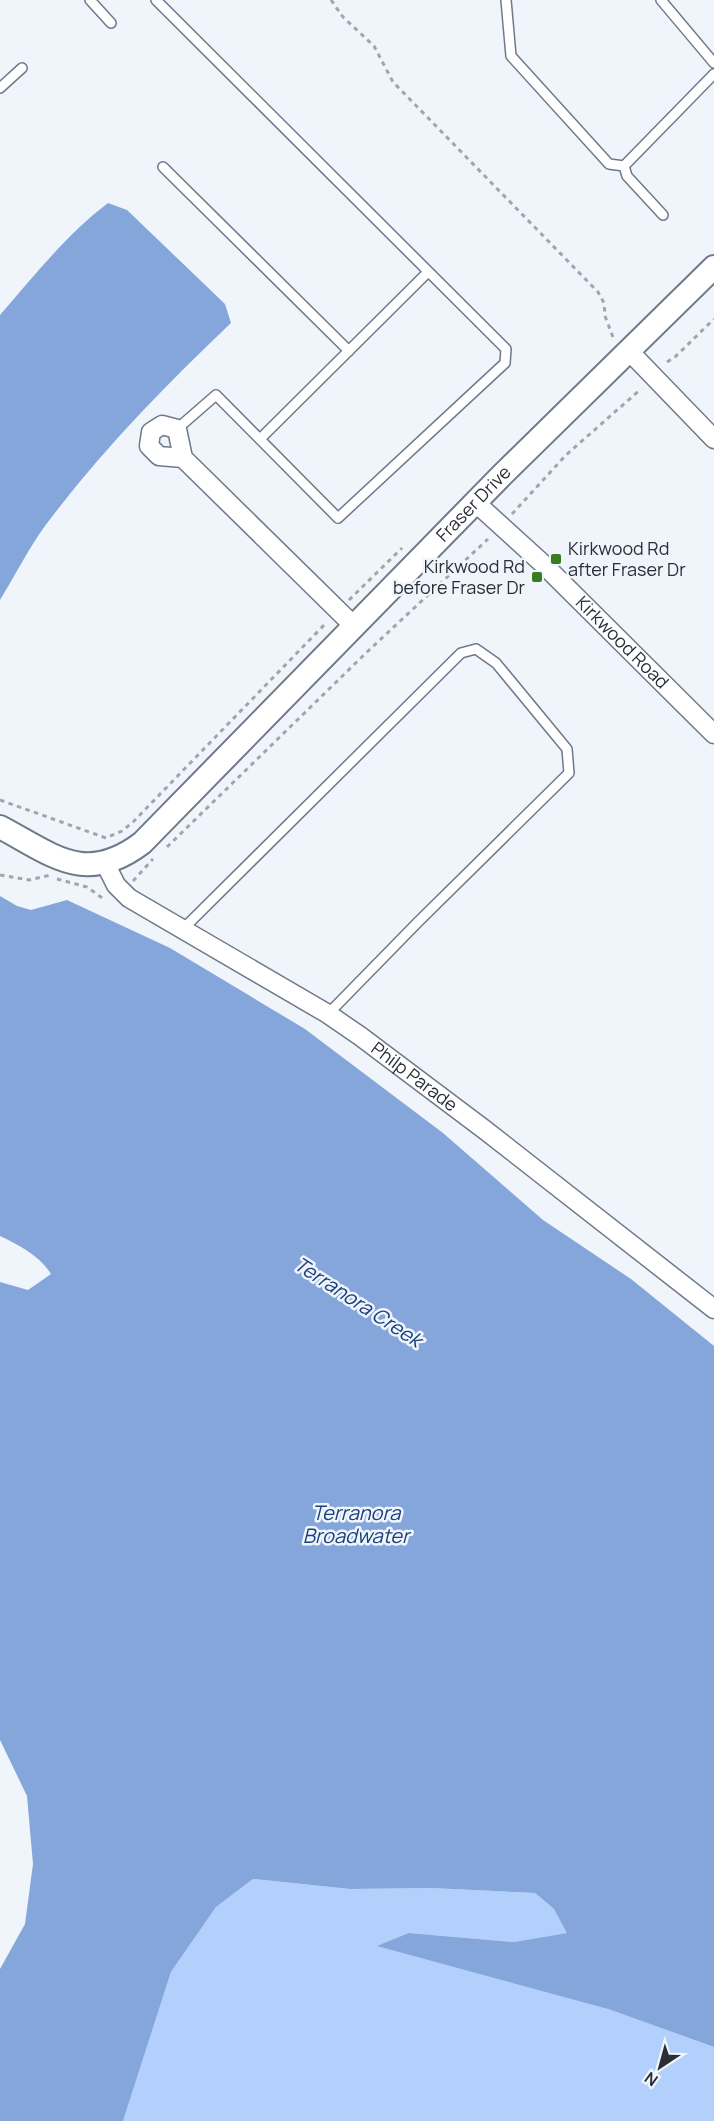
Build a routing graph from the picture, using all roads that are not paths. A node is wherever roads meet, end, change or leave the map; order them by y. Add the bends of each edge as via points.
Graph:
1 (90, 0) edge
2 (156, 0) edge
3 (506, 0) edge
4 (661, 0) edge
5 (111, 22) dead end
6 (714, 63) edge
7 (22, 68) dead end
8 (714, 74) edge
9 (0, 88) edge
10 (624, 166) junction
11 (163, 167) dead end
12 (663, 214) dead end
13 (714, 267) edge
14 (429, 272) junction
15 (622, 346) junction
16 (349, 351) junction
17 (177, 429) junction
18 (714, 439) edge
19 (260, 440) junction
20 (183, 458) junction
21 (476, 503) junction
22 (355, 627) junction
23 (714, 734) edge
24 (0, 827) edge
25 (105, 863) junction
26 (183, 929) junction
27 (328, 1014) junction
28 (714, 1309) edge

1 - 5 lane
2 - 14 lane
3 - 10 lane via 511,56 609,164
4 - 6 lane
7 - 9 lane
8 - 10 lane
10 - 12 lane via 627,176
11 - 16 lane
13 - 15 street, Fraser Drive
14 - 16 lane
14 - 19 lane via 506,350 505,363 338,518
15 - 18 street
15 - 21 street, Fraser Drive
16 - 19 lane
17 - 19 lane via 216,395
17 - 20 street
17 - 20 street via 162,425 151,432 149,446 159,456
20 - 22 street
21 - 22 street, Fraser Drive
21 - 23 street, Kirkwood Road
22 - 25 street, Fraser Drive via 158,829 124,856
24 - 25 street via 70,862 90,866
25 - 26 street, Philp Parade via 122,892
26 - 27 street, Philp Parade
26 - 27 lane via 461,653 476,649 496,663 567,749 569,773
27 - 28 street, Philp Parade via 485,1130

